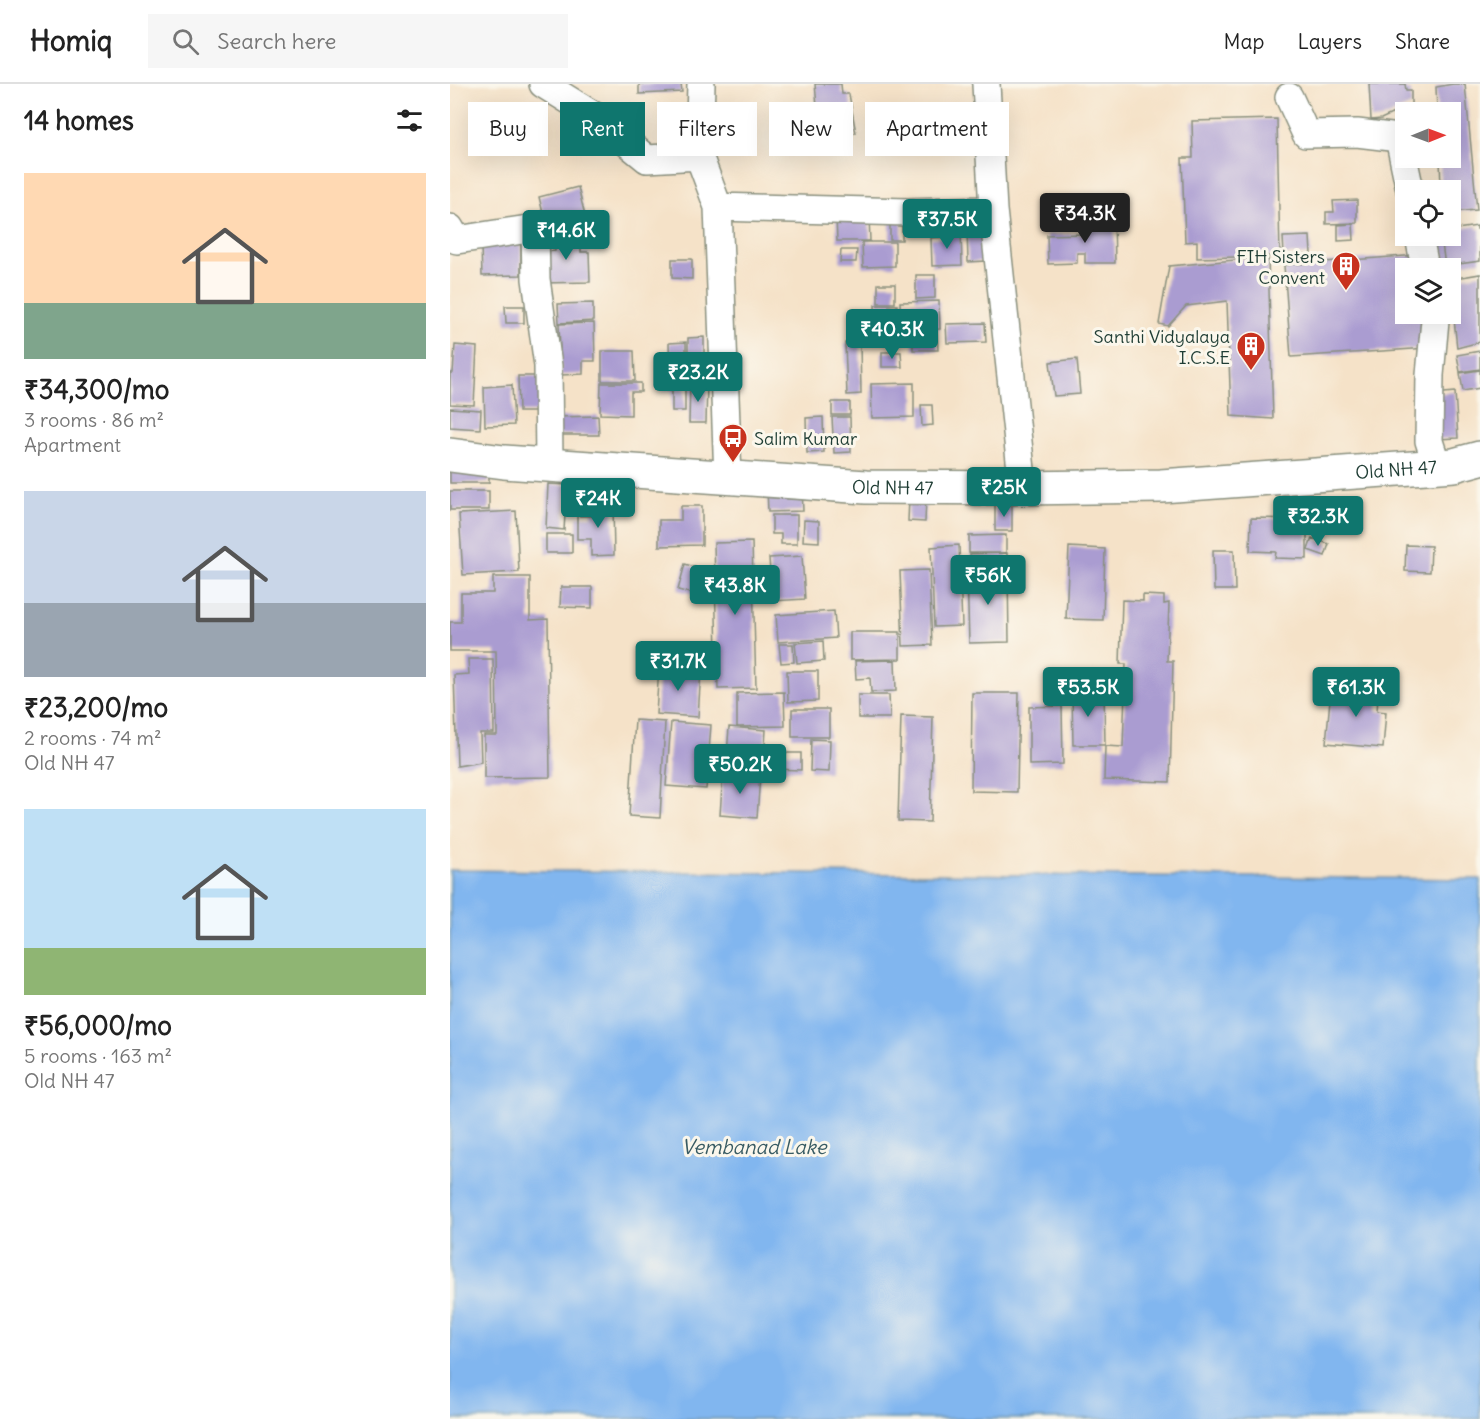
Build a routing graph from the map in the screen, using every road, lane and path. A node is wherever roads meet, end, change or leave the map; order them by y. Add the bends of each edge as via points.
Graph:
1 (543, 84) edge
2 (701, 84) edge
3 (986, 84) edge
4 (1289, 97) dead end
5 (700, 102) edge
6 (699, 156) joint
7 (1408, 180) edge
8 (718, 207) junction
9 (993, 210) junction
10 (450, 228) edge
11 (1435, 324) edge
12 (450, 455) edge
13 (1480, 458) edge
14 (549, 465) junction
15 (1437, 466) junction
16 (728, 478) junction
17 (1023, 488) junction

1 - 6 street via 593,115 647,159
2 - 5 street
3 - 9 street
4 - 7 street via 1306,134 1357,133 1399,138
6 - 8 street
8 - 9 street via 908,213
8 - 16 street
9 - 17 street
10 - 14 street via 457,240 535,228 536,279 548,366
11 - 15 street via 1429,441
12 - 14 main road, Old NH 47
13 - 15 main road, Old NH 47
14 - 16 main road, Old NH 47
15 - 17 main road, Old NH 47 via 1161,486
16 - 17 main road, Old NH 47 via 866,486

